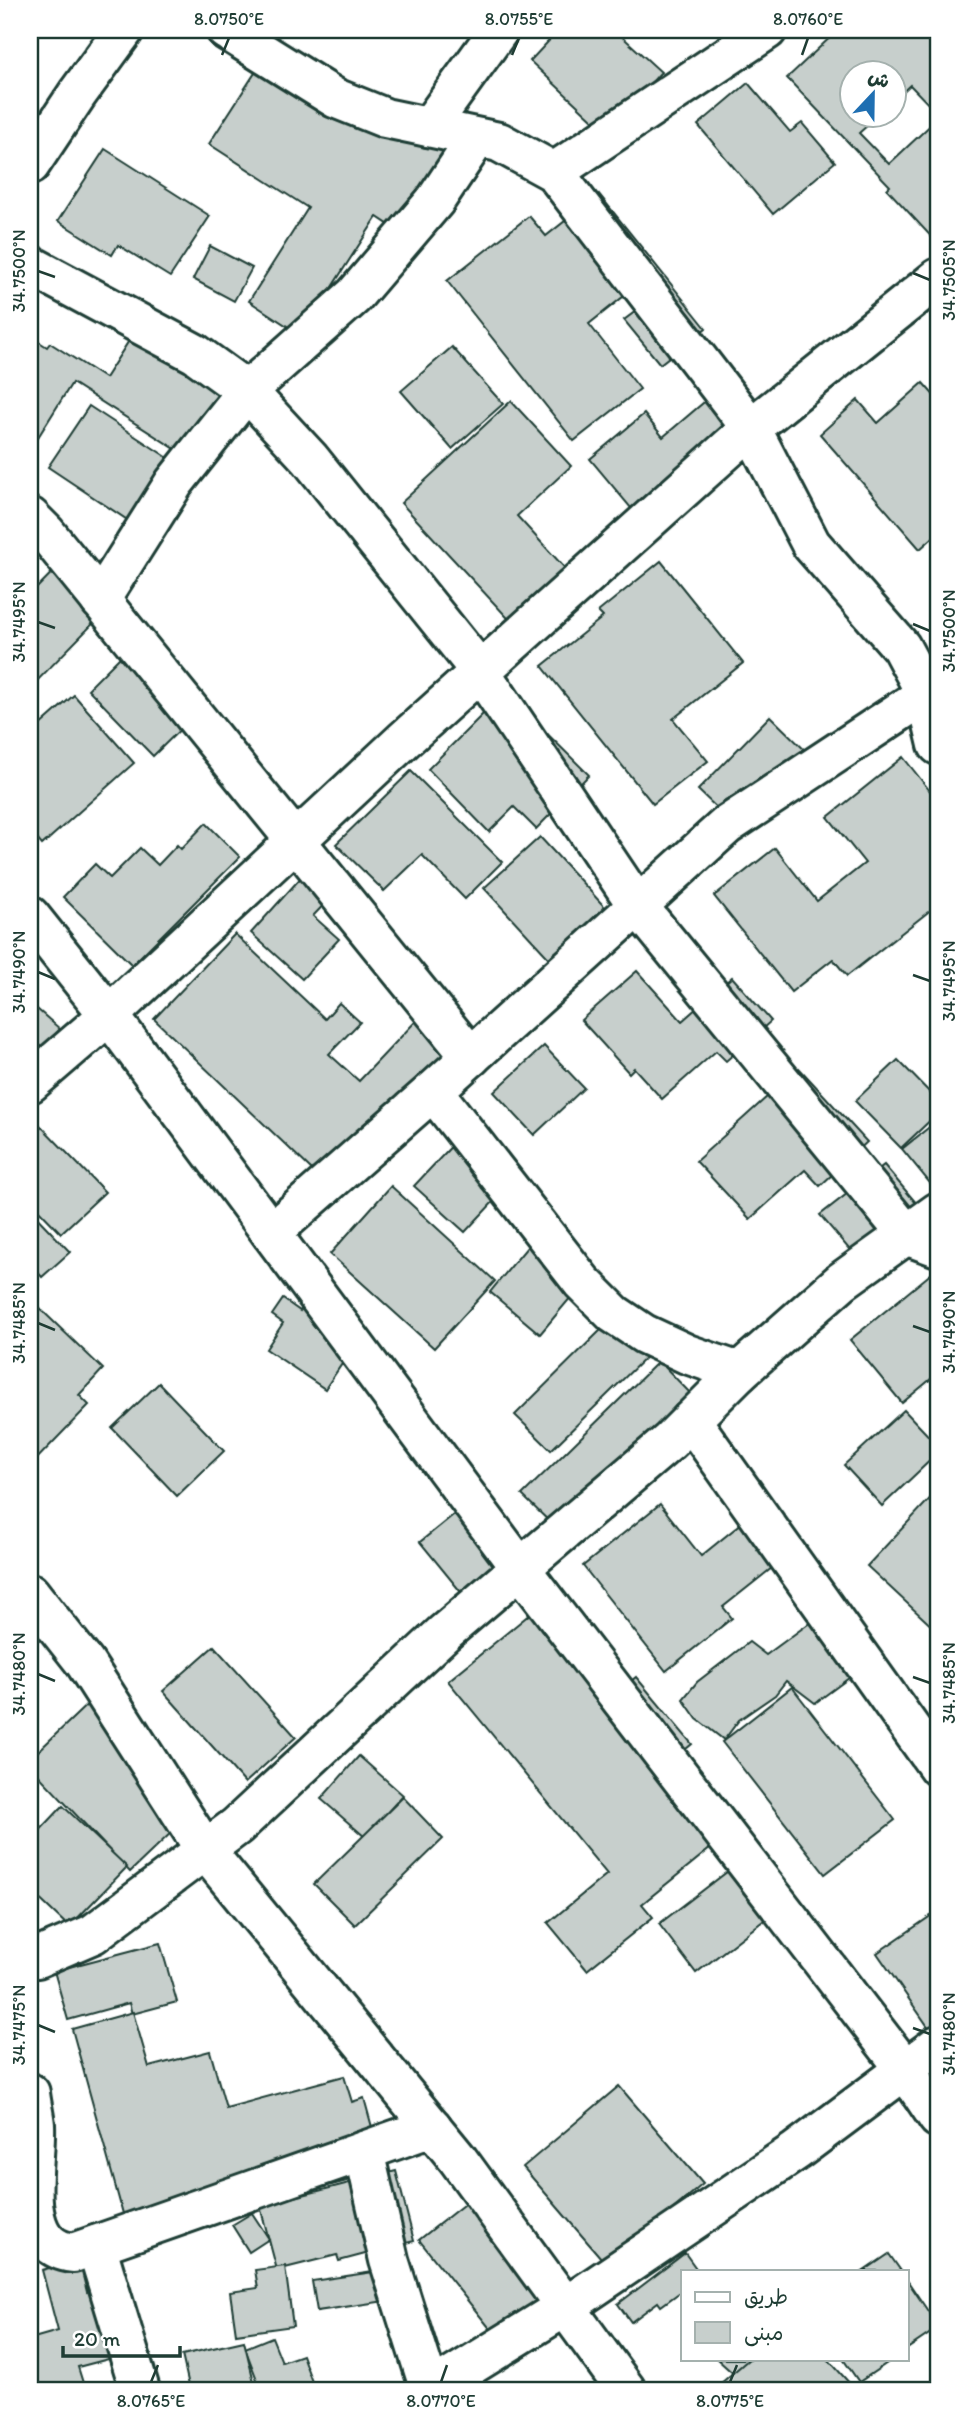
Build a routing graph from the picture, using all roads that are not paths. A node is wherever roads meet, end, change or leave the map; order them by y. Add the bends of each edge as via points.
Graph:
1 (124, 30) edge
2 (226, 30) edge
3 (499, 30) edge
4 (767, 30) edge
5 (429, 127) junction
6 (477, 138) junction
7 (30, 165) edge
8 (554, 172) junction
9 (30, 265) edge
10 (938, 278) edge
11 (247, 391) junction
12 (751, 428) junction
13 (30, 517) edge
14 (100, 600) junction
15 (480, 671) junction
16 (932, 688) edge
17 (938, 745) edge
18 (295, 841) junction
19 (637, 905) junction
20 (30, 916) edge
21 (109, 1016) junction
22 (471, 1056) junction
23 (30, 1083) edge
24 (433, 1091) junction
25 (938, 1212) edge
26 (271, 1233) junction
27 (923, 1242) edge
28 (739, 1372) junction
29 (691, 1420) junction
30 (520, 1568) junction
31 (30, 1593) edge
32 (938, 1767) edge
33 (205, 1850) junction
34 (30, 1959) edge
35 (938, 2045) edge
36 (905, 2069) junction
37 (30, 2093) edge
38 (938, 2118) edge
39 (432, 2127) junction
40 (364, 2151) junction
41 (96, 2245) junction
42 (565, 2307) junction
43 (140, 2390) edge
44 (430, 2390) edge
45 (626, 2390) edge

1 - 7 street
2 - 5 street via 335,98 384,118
3 - 5 street
4 - 8 street
5 - 6 street
6 - 8 street via 499,142
6 - 11 street via 435,201 354,296
8 - 12 street
9 - 11 street via 196,354
10 - 12 street
11 - 14 street via 174,483
11 - 15 street via 310,459
12 - 15 street
12 - 16 street via 811,544
13 - 14 street
14 - 18 street
15 - 18 street
15 - 19 street
16 - 17 street
16 - 19 street via 727,825
18 - 21 street
18 - 22 street
19 - 22 street
19 - 27 street
20 - 21 street
21 - 23 street
21 - 26 street
22 - 24 street
24 - 26 street
24 - 28 street via 582,1282 614,1314 687,1354
25 - 27 street
26 - 30 street
27 - 28 street via 842,1282
28 - 29 street
29 - 30 street
29 - 32 street
30 - 33 street
30 - 36 street
31 - 33 street via 85,1663
33 - 34 street via 93,1934
33 - 39 street
35 - 36 street
36 - 38 street
36 - 42 street via 796,2151
37 - 41 street via 35,2125 31,2192 40,2233 61,2251 73,2253
39 - 40 street
39 - 42 street
40 - 41 street
40 - 44 street via 389,2260
41 - 43 street
42 - 44 street
42 - 45 street

